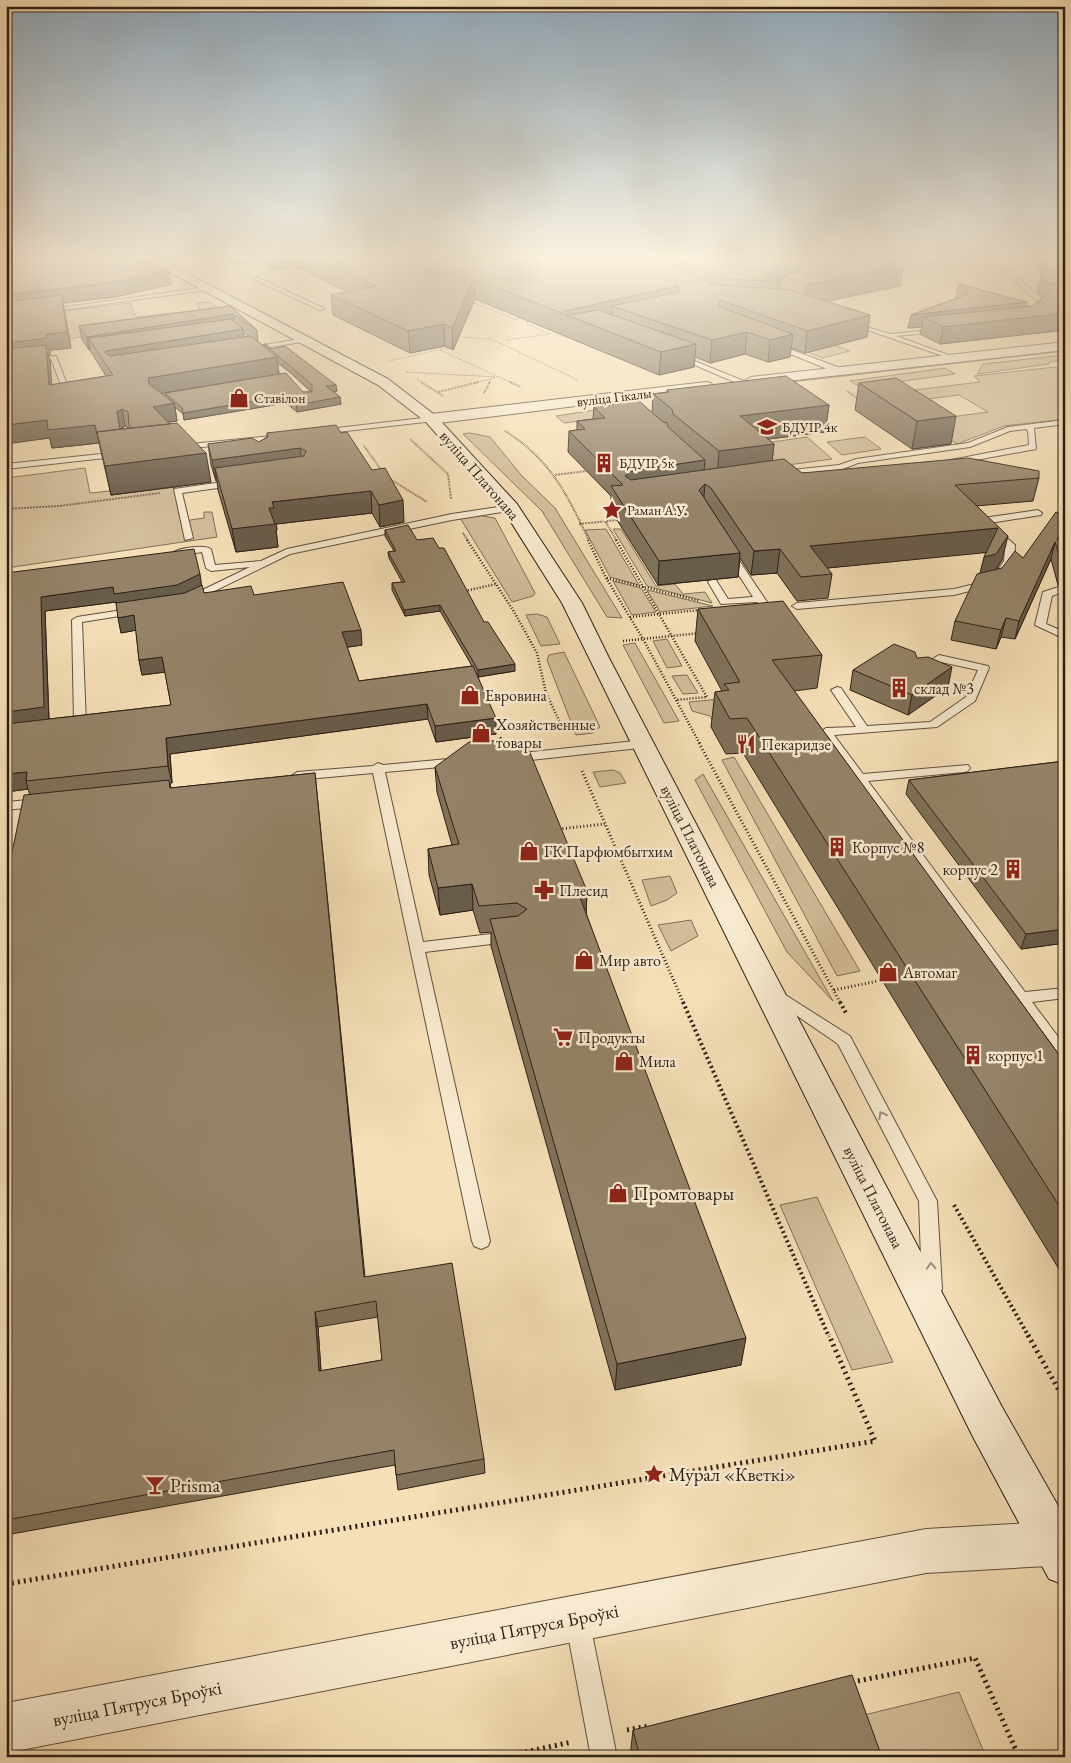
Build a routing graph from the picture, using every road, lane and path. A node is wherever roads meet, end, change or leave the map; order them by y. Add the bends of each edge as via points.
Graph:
1 (294, 341) edge
2 (308, 341) edge
3 (496, 341) edge
4 (907, 341) edge
5 (766, 342) edge
6 (454, 344) edge
7 (1065, 346) edge
8 (440, 350) junction
9 (671, 353) edge
10 (954, 358) junction
11 (6, 362) edge
12 (386, 362) dead end
13 (840, 371) junction
14 (406, 372) dead end
15 (289, 376) junction
16 (500, 377) junction
17 (260, 381) edge
18 (584, 382) dead end
19 (742, 382) junction
20 (522, 388) dead end
21 (843, 388) dead end
22 (68, 392) edge
23 (438, 392) dead end
24 (308, 395) edge
25 (860, 400) edge
26 (432, 419) junction
27 (1065, 422) edge
28 (1026, 426) junction
29 (311, 433) edge
30 (292, 435) edge
31 (408, 436) dead end
32 (520, 438) dead end
33 (170, 448) edge
34 (132, 452) edge
35 (949, 462) edge
36 (6, 467) edge
37 (586, 471) edge
38 (555, 475) junction
39 (772, 476) edge
40 (250, 481) edge
41 (178, 491) junction
42 (511, 508) junction
43 (6, 510) edge
44 (1038, 513) dead end
45 (452, 517) junction
46 (618, 520) edge
47 (605, 521) junction
48 (579, 524) junction
49 (188, 538) dead end
50 (724, 544) edge
51 (168, 554) edge
52 (268, 561) junction
53 (606, 578) junction
54 (713, 582) edge
55 (496, 584) dead end
56 (644, 587) junction
57 (1065, 588) edge
58 (464, 591) edge
59 (707, 603) dead end
60 (183, 604) edge
61 (797, 606) dead end
62 (706, 609) edge
63 (144, 610) edge
64 (659, 613) junction
65 (630, 617) junction
66 (705, 632) edge
67 (670, 636) junction
68 (1065, 636) edge
69 (643, 639) junction
70 (623, 641) dead end
71 (537, 653) dead end
72 (917, 674) edge
73 (837, 690) dead end
74 (546, 694) junction
75 (482, 700) edge
76 (676, 700) junction
77 (62, 727) edge
78 (864, 730) junction
79 (644, 744) junction
80 (574, 752) junction
81 (498, 759) edge
82 (470, 761) edge
83 (378, 767) junction
84 (964, 768) dead end
85 (280, 777) edge
86 (860, 778) junction
87 (55, 801) edge
88 (6, 806) edge
89 (605, 824) junction
90 (552, 830) edge
91 (518, 936) edge
92 (417, 948) junction
93 (884, 980) dead end
94 (768, 988) junction
95 (834, 990) junction
96 (1065, 993) edge
97 (1022, 998) junction
98 (848, 1016) dead end
99 (1065, 1058) edge
100 (949, 1196) dead end
101 (482, 1242) dead end
102 (933, 1314) junction
103 (1065, 1401) edge
104 (1062, 1550) edge
105 (6, 1584) edge
106 (577, 1618) junction
107 (849, 1682) edge
108 (6, 1728) edge
109 (653, 1733) edge
110 (602, 1746) edge
111 (522, 1755) edge
112 (502, 1757) edge
113 (1019, 1757) edge

1 - 15 lane via 248,346
2 - 26 main road, вуліца Платонава via 383,382
3 - 18 path
4 - 10 lane
5 - 13 lane
6 - 8 path
7 - 10 main road, вуліца Гікалы
8 - 12 path
8 - 16 path
9 - 19 lane
10 - 13 main road, вуліца Гікалы
11 - 22 lane via 54,357
13 - 19 main road, вуліца Гікалы
14 - 16 path
15 - 17 lane
15 - 24 lane
16 - 20 path
16 - 23 path
19 - 26 main road, вуліца Гікалы via 621,400
21 - 25 path
26 - 29 lane
26 - 42 main road, вуліца Платонава
27 - 28 lane
28 - 35 lane via 1032,430 1033,447
28 - 39 lane via 1008,429 970,446
30 - 33 lane via 256,443
31 - 45 path via 448,474
32 - 38 path
34 - 36 lane
37 - 38 path
38 - 48 path
40 - 41 lane
41 - 43 path
41 - 49 lane
42 - 45 lane
42 - 79 main road, вуліца Платонава via 572,603
44 - 61 lane via 983,521 1010,544 1009,562 994,582 954,592
45 - 52 lane via 287,552
46 - 47 path
47 - 48 path
47 - 56 path
48 - 53 path
50 - 54 lane via 763,603 725,602
51 - 52 lane via 206,549 211,568
52 - 60 lane
53 - 56 path
53 - 65 path
55 - 58 path
56 - 59 path
56 - 64 path
57 - 68 lane via 1047,594 1040,624
62 - 64 path
63 - 77 lane via 77,620 80,724
64 - 65 path
64 - 67 path
65 - 69 path
66 - 67 path
67 - 69 path
67 - 76 path via 707,697
69 - 70 path
69 - 76 path
71 - 74 path
72 - 78 lane via 939,658 984,668 971,699 933,724
73 - 78 lane
74 - 75 path
74 - 80 path
76 - 95 path
78 - 86 lane via 826,732
79 - 80 lane
79 - 94 main road, вуліца Платонава
80 - 81 lane
80 - 89 path
82 - 83 lane
83 - 85 lane
83 - 92 lane
84 - 86 lane
86 - 97 lane
87 - 88 lane
89 - 90 path
89 - 105 path via 875,1441
91 - 92 lane
92 - 101 lane
93 - 95 path
94 - 102 main road, вуліца Платонава
102 -> 94 lane via 928,1201 844,1040
95 - 98 path
96 - 97 lane
97 - 99 lane
100 - 103 path
102 - 104 main road, вуліца Платонава via 987,1421
104 - 106 main road, вуліца Пятруся Броўкі via 926,1551
106 - 108 main road, вуліца Пятруся Броўкі
106 - 110 lane
107 - 113 path via 975,1658
109 - 110 path via 651,1726
110 - 111 path
111 - 112 path

